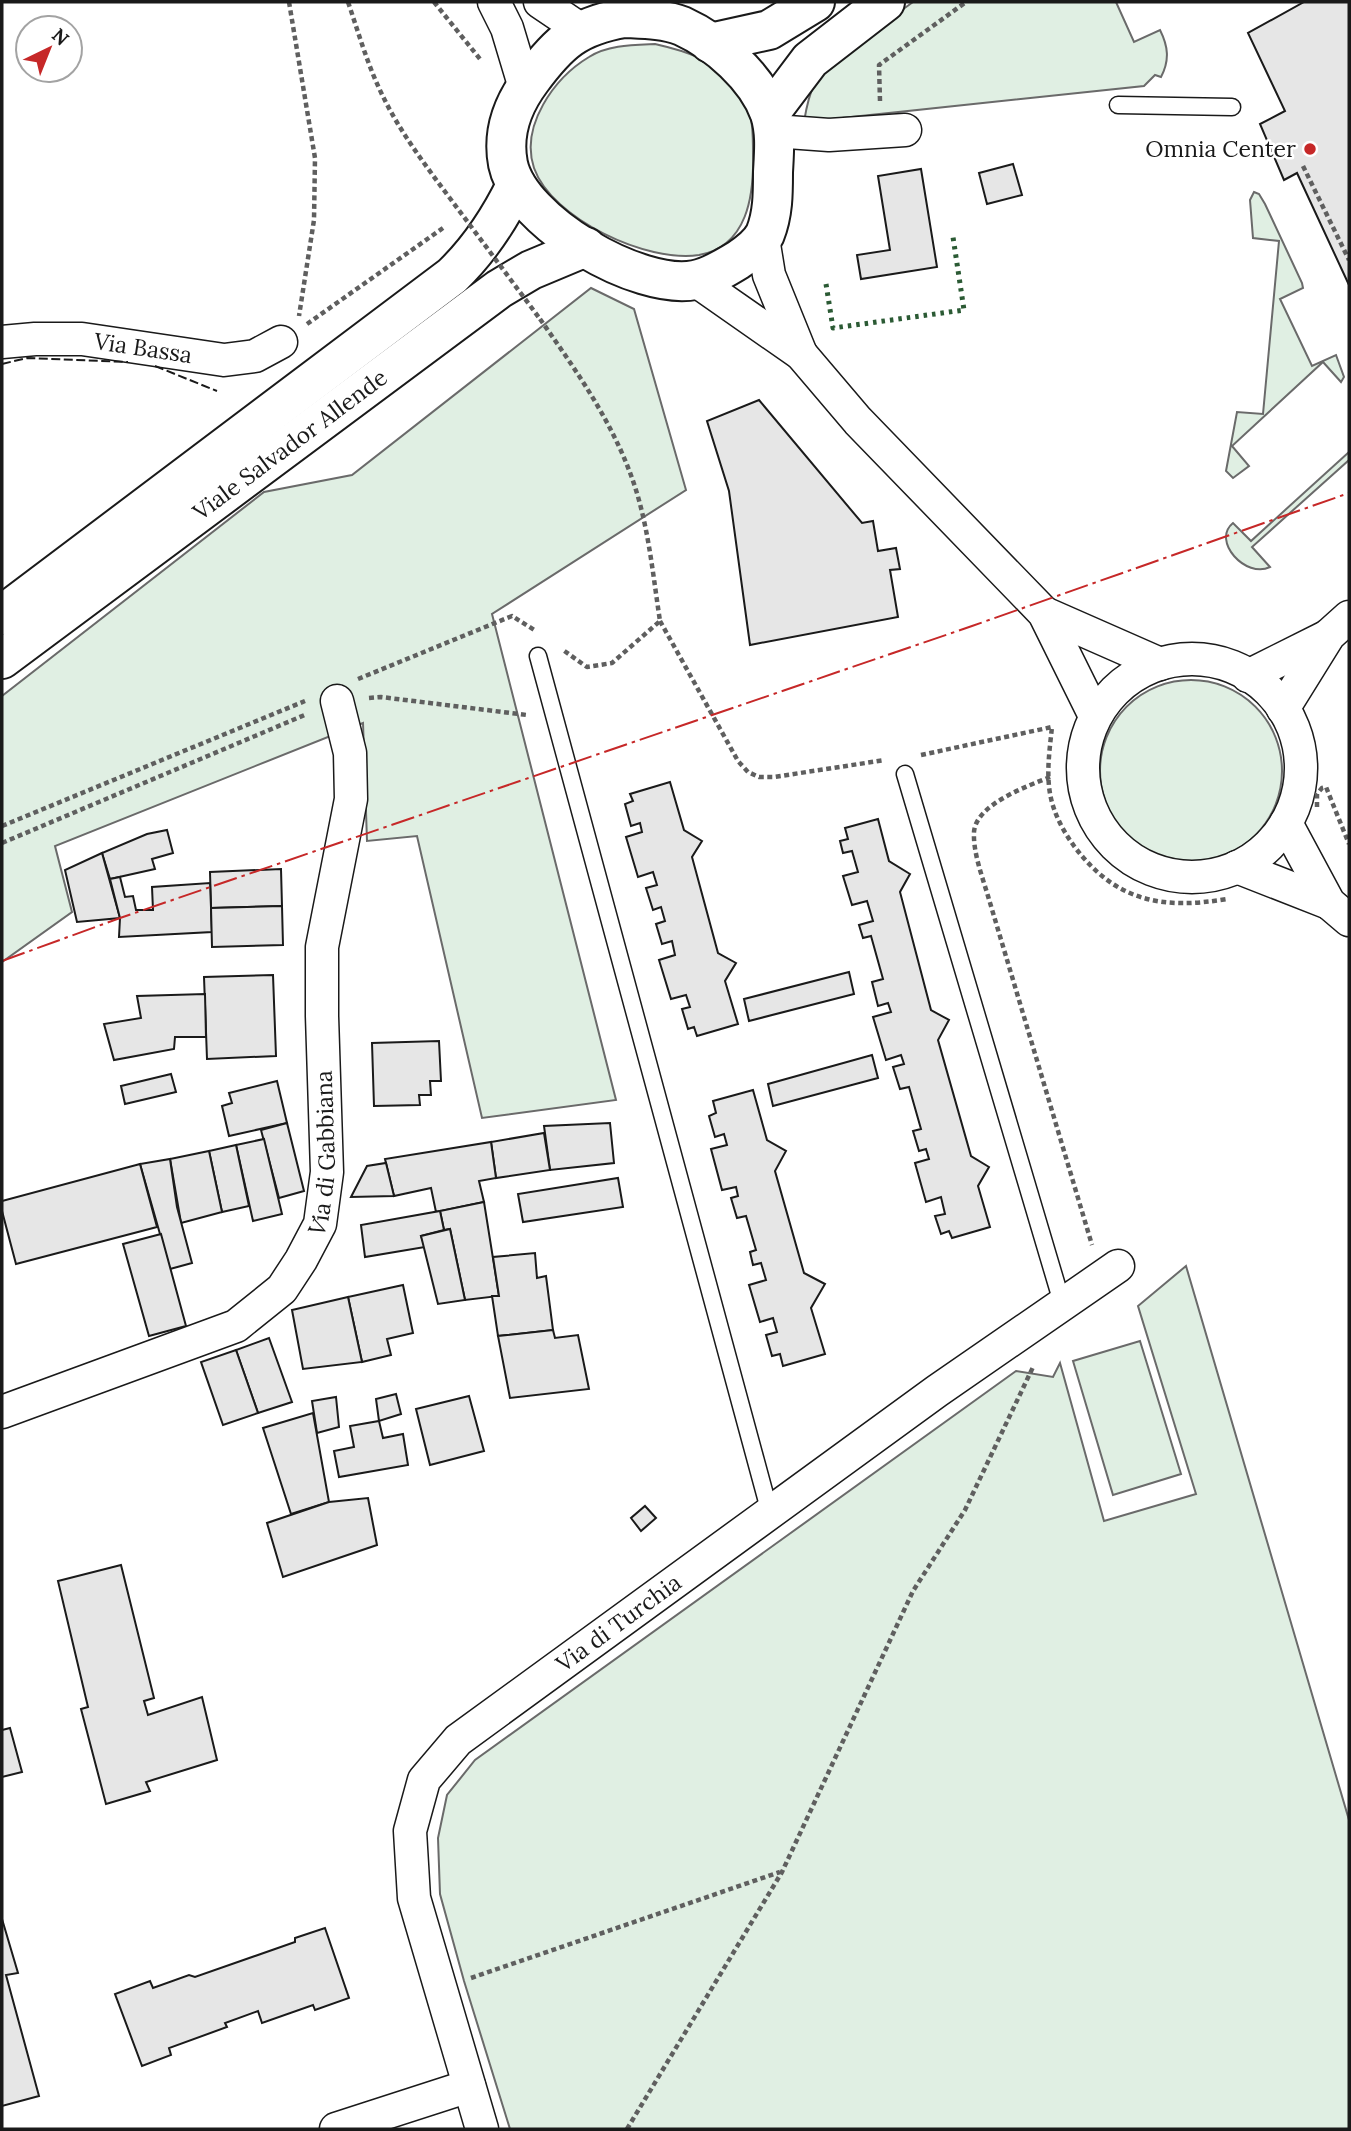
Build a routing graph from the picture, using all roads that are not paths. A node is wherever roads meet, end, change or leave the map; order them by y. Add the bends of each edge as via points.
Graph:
1 (494, 2) edge
2 (540, 2) edge
3 (815, 2) edge
4 (886, 2) edge
5 (580, 29) junction
6 (710, 44) junction
7 (525, 88) junction
8 (1118, 105) dead end
9 (1232, 107) dead end
10 (772, 122) junction
11 (893, 131) road end
12 (516, 185) junction
13 (763, 238) junction
14 (586, 247) junction
15 (695, 280) junction
16 (289, 337) road end
17 (2, 342) edge
18 (801, 354) junction
19 (1044, 613) junction
20 (2, 615) edge
21 (1339, 626) edge
22 (538, 656) dead end
23 (2, 659) edge
24 (1160, 664) junction
25 (1248, 676) junction
26 (332, 695) road end
27 (1283, 709) junction
28 (1096, 716) junction
29 (905, 774) dead end
30 (1286, 823) junction
31 (1237, 867) junction
32 (1339, 911) edge
33 (1110, 1272) road end
34 (1063, 1306) junction
35 (2, 1412) edge
36 (770, 1513) junction
37 (469, 2086) junction
38 (336, 2129) edge
39 (482, 2129) edge

1 - 7 street
2 - 5 street
3 - 6 main road via 769,30
4 - 10 main road via 810,60
5 - 6 main road via 624,18 652,19 681,26
5 - 7 main road via 555,50
6 - 10 main road via 751,81
7 - 12 main road via 509,122 506,144
8 - 9 lane
10 - 11 street via 830,135
10 - 13 main road via 773,202
12 - 14 main road via 541,214
12 - 20 main road, Viale Salvador Allende via 491,233 452,276
13 - 15 main road via 727,267
13 - 18 street via 769,275
14 - 15 main road via 649,276
14 - 23 main road, Viale Salvador Allende via 499,289
15 - 18 street
16 - 17 street, Via Bassa via 255,356 224,360 82,339
18 - 19 street via 858,421
19 - 24 street
19 - 28 street
21 - 25 street
21 - 27 street
22 - 36 lane
24 - 25 street via 1205,660
24 - 28 street via 1122,684
25 - 27 street
26 - 35 street, Via di Gabbiana via 350,752 351,799 322,947 327,1172 320,1224 282,1289 236,1326
27 - 30 street via 1296,736 1300,765 1297,795
28 - 31 street via 1084,752 1084,782 1088,804 1112,843 1142,865 1178,877 1209,876
29 - 34 lane
30 - 31 street via 1270,845
30 - 32 street
31 - 32 street
33 - 34 street, Via di Turchia
34 - 36 street, Via di Turchia
36 - 37 street, Via di Turchia via 458,1740 424,1780 410,1831 414,1898
37 - 38 street
37 - 39 street, Via di Turchia

